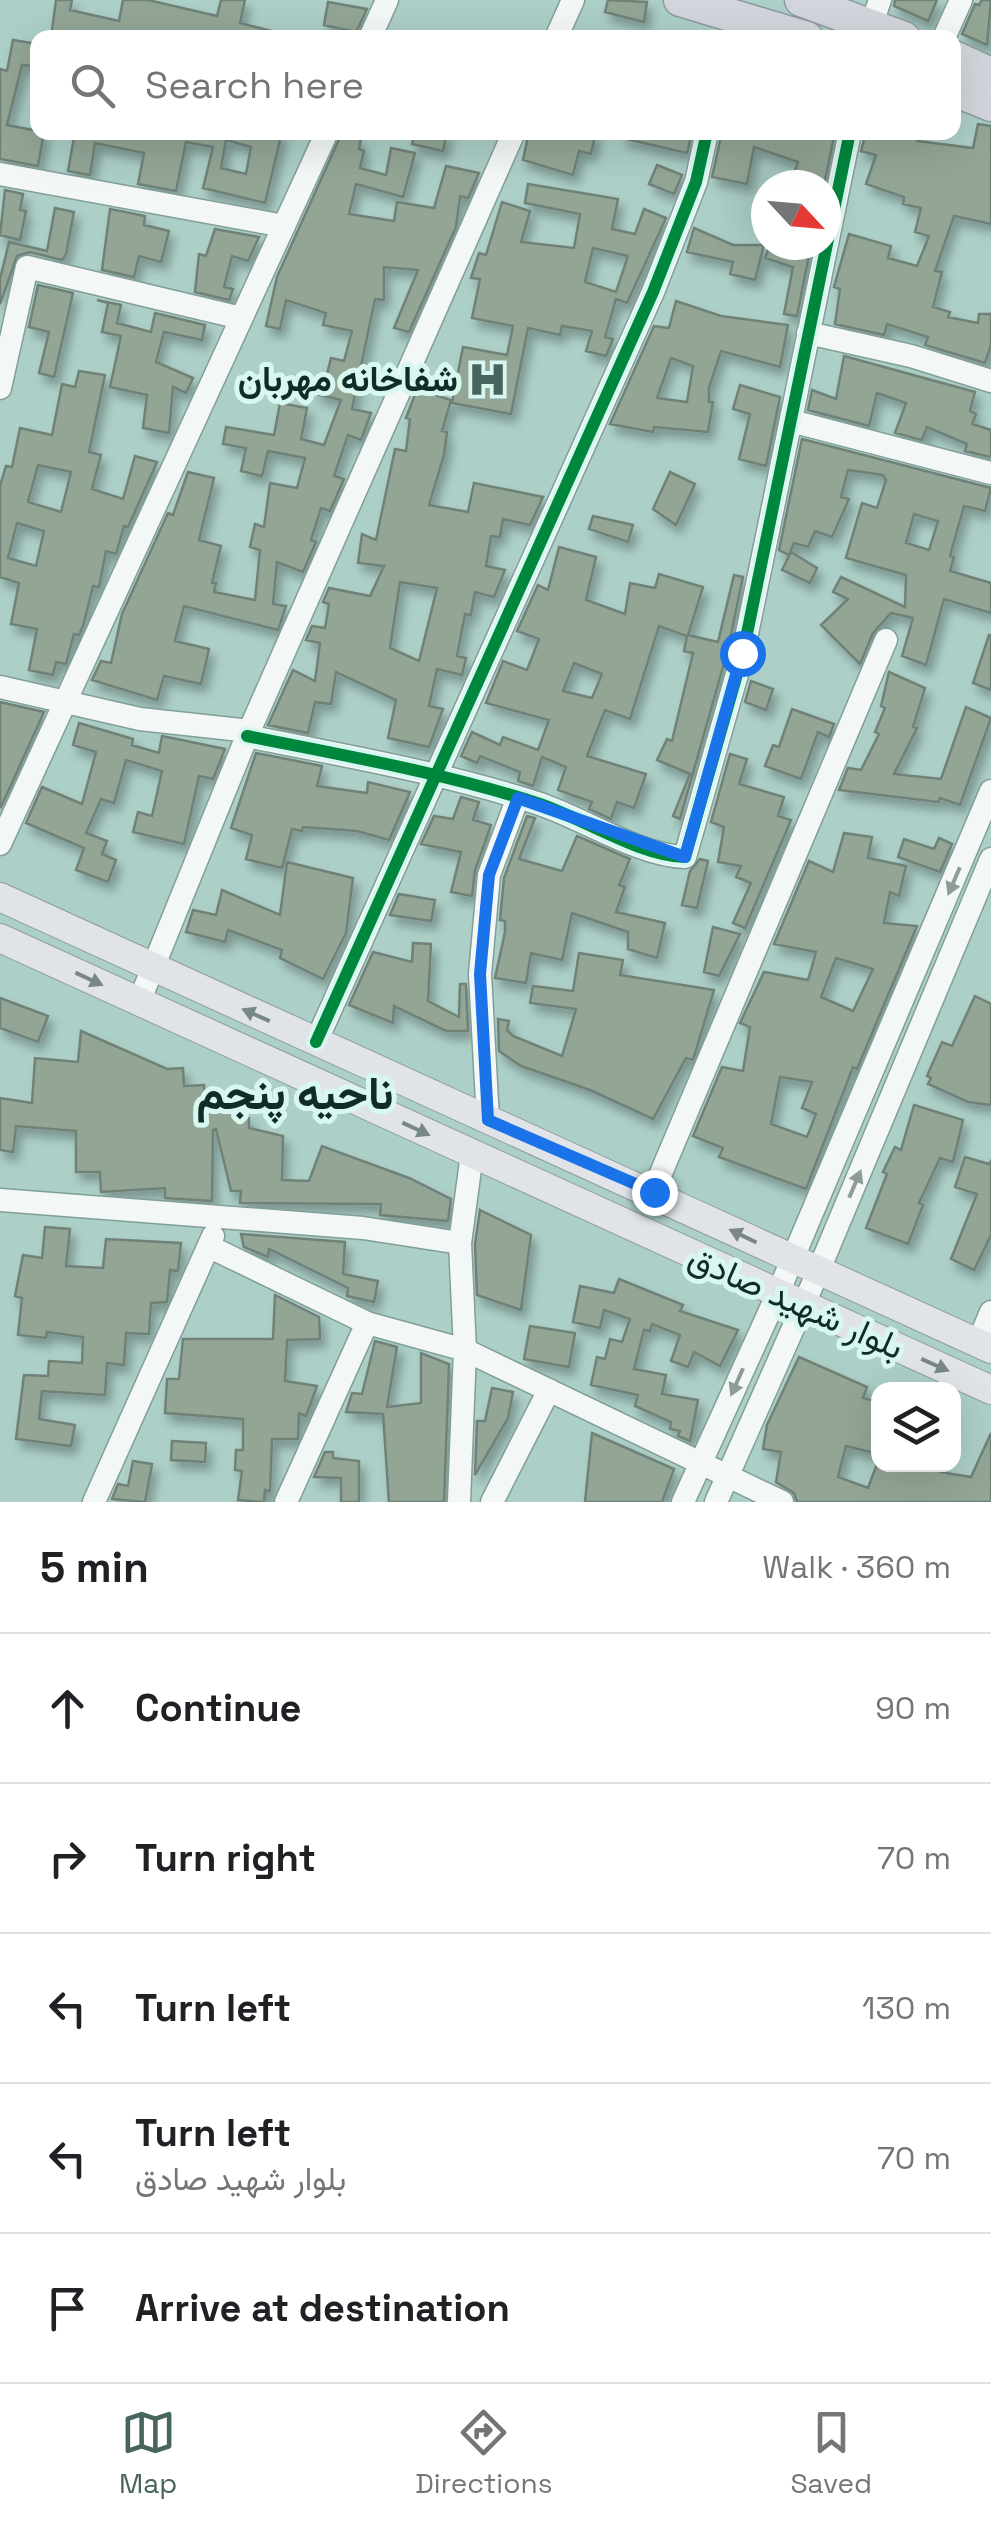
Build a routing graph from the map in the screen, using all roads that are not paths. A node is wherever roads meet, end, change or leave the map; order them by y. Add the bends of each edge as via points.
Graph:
1 (387, 0) edge
2 (573, 0) edge
3 (680, 0) edge
4 (801, 0) edge
5 (961, 0) edge
6 (875, 13) edge
7 (732, 27) edge
8 (374, 30) edge
9 (560, 30) edge
10 (895, 30) edge
11 (948, 30) edge
12 (961, 60) edge
13 (991, 74) edge
14 (961, 93) edge
15 (991, 105) edge
16 (319, 140) edge
17 (510, 140) edge
18 (705, 140) edge
19 (848, 140) edge
20 (0, 174) edge
21 (284, 226) junction
22 (241, 318) junction
23 (808, 333) junction
24 (991, 381) edge
25 (0, 388) edge
26 (791, 421) junction
27 (991, 474) edge
28 (886, 640) dead end
29 (0, 686) edge
30 (66, 701) junction
31 (249, 734) junction
32 (435, 774) junction
33 (991, 791) edge
34 (518, 798) junction
35 (983, 836) edge
36 (0, 844) edge
37 (991, 860) edge
38 (0, 897) edge
39 (0, 938) edge
40 (155, 969) junction
41 (139, 1002) junction
42 (316, 1042) junction
43 (488, 1120) junction
44 (472, 1154) junction
45 (654, 1192) junction
46 (0, 1200) edge
47 (218, 1218) junction
48 (460, 1242) junction
49 (210, 1247) junction
50 (792, 1259) junction
51 (818, 1272) junction
52 (791, 1300) junction
53 (991, 1312) edge
54 (367, 1323) junction
55 (985, 1346) edge
56 (465, 1350) junction
57 (549, 1390) junction
58 (991, 1390) edge
59 (701, 1463) junction
60 (728, 1476) junction
61 (94, 1502) edge
62 (286, 1502) edge
63 (460, 1502) edge
64 (492, 1502) edge
65 (684, 1502) edge
66 (716, 1502) edge
67 (782, 1502) edge

1 - 8 street
2 - 9 street
3 - 7 highway
4 - 6 highway
5 - 11 street
6 - 10 highway
12 - 13 highway
14 - 15 highway
16 - 21 street
17 - 31 street
18 - 32 street via 653,292
19 - 23 street
20 - 21 street
21 - 22 street
22 - 25 street via 27,267
22 - 30 street
23 - 24 street
23 - 26 street
26 - 27 street
26 - 34 street via 742,653 685,857
28 - 45 street
29 - 30 street
30 - 31 street
30 - 36 street
31 - 32 street
31 - 40 street
32 - 34 street
32 - 42 street
33 - 35 street
34 - 43 street via 489,875 480,974
35 -> 50 street
51 -> 37 street
38 - 40 main road, بلوار شهید صادق
39 -> 41 main road, بلوار شهید صادق
40 - 41 street
42 -> 40 main road, بلوار شهید صادق
41 -> 44 main road, بلوار شهید صادق
42 - 43 main road, بلوار شهید صادق
43 - 45 main road, بلوار شهید صادق
44 - 48 street
44 - 52 main road, بلوار شهید صادق
50 -> 45 main road, بلوار شهید صادق
46 - 47 street
47 - 48 street
47 - 49 street
48 - 56 street
49 - 54 street
49 - 61 street
50 - 51 main road, بلوار شهید صادق
50 - 52 street
51 - 52 street
51 - 55 main road, بلوار شهید صادق
52 -> 58 main road, بلوار شهید صادق
52 -> 59 street
52 - 60 street
53 - 55 street
54 - 56 street
54 - 62 street
56 - 57 street
56 - 63 street
57 - 59 street
57 - 64 street
59 - 60 street
59 - 65 street
60 - 66 street
60 - 67 street

